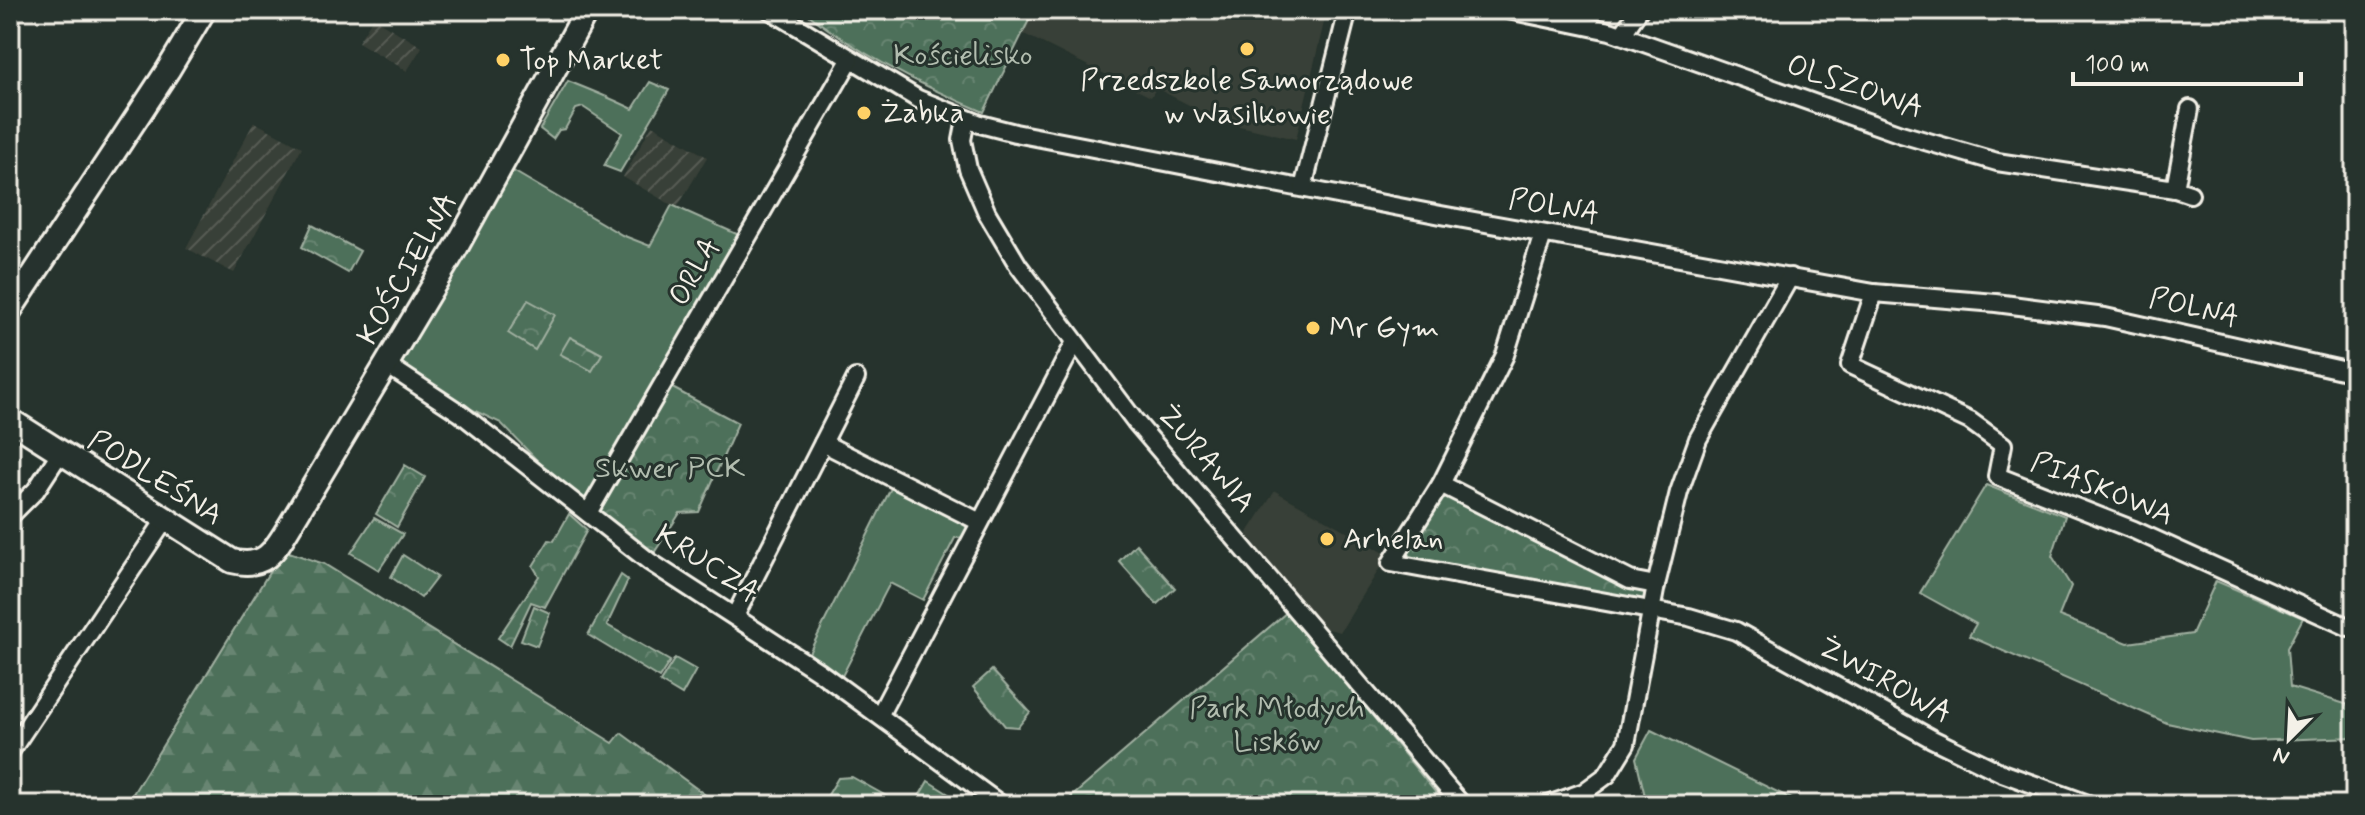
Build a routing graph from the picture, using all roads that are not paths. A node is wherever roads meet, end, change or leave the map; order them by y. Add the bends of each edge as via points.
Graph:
1 (204, 10) edge
2 (587, 10) edge
3 (770, 10) edge
4 (1348, 10) edge
5 (1508, 10) edge
6 (1639, 10) edge
7 (1622, 35) junction
8 (850, 60) junction
9 (2190, 109) dead end
10 (966, 119) junction
11 (1303, 188) junction
12 (1543, 234) junction
13 (1790, 277) junction
14 (1874, 293) junction
15 (10, 310) edge
16 (1075, 342) junction
17 (387, 365) junction
18 (2355, 373) edge
19 (856, 378) dead end
20 (10, 420) edge
21 (823, 443) junction
22 (60, 453) junction
23 (1441, 484) junction
24 (588, 513) junction
25 (10, 516) edge
26 (165, 520) junction
27 (980, 522) junction
28 (273, 553) joint
29 (1656, 585) junction
30 (1651, 611) junction
31 (735, 616) junction
32 (2355, 627) edge
33 (880, 714) junction
34 (10, 752) edge
35 (1001, 805) edge
36 (1462, 805) edge
37 (1548, 805) edge
38 (2091, 805) edge

1 - 15 street
2 - 17 street, KOŚCIELNA
3 - 8 street, POLNA
4 - 11 street
5 - 7 street, OLSZOWA
6 - 7 street
7 - 9 street, OLSZOWA via 1901,134 1997,162 2183,191
8 - 10 street, POLNA
8 - 24 street, ORLA
10 - 11 street, POLNA
10 - 16 street, ŻURAWIA via 963,154 987,213
11 - 12 street, POLNA
12 - 13 street, POLNA
12 - 23 street via 1505,355
13 - 14 street, POLNA
13 - 29 street via 1698,439
14 - 18 street, POLNA via 2105,317
14 - 32 street, PIASKOWA via 1850,365 1970,421 2003,445 1997,476
16 - 27 street
16 - 36 street, ŻURAWIA via 1135,421
17 - 24 street, KRUCZA via 460,413
17 - 28 street, KOŚCIELNA
19 - 21 street
20 - 22 street, PODLEŚNA
21 - 27 street
21 - 31 street
22 - 25 street via 36,490
22 - 26 street, PODLEŚNA
23 - 29 street via 1630,580
23 - 30 street, ŻWIROWA via 1391,563
24 - 31 street, KRUCZA via 650,562
26 - 28 street, PODLEŚNA via 232,561 255,563
26 - 34 street
27 - 33 street
29 - 30 street
30 - 37 street via 1626,744 1607,775 1584,792
30 - 38 street, ŻWIROWA via 1736,631 1932,739 2002,773
31 - 33 street, KRUCZA
33 - 35 street, KRUCZA

